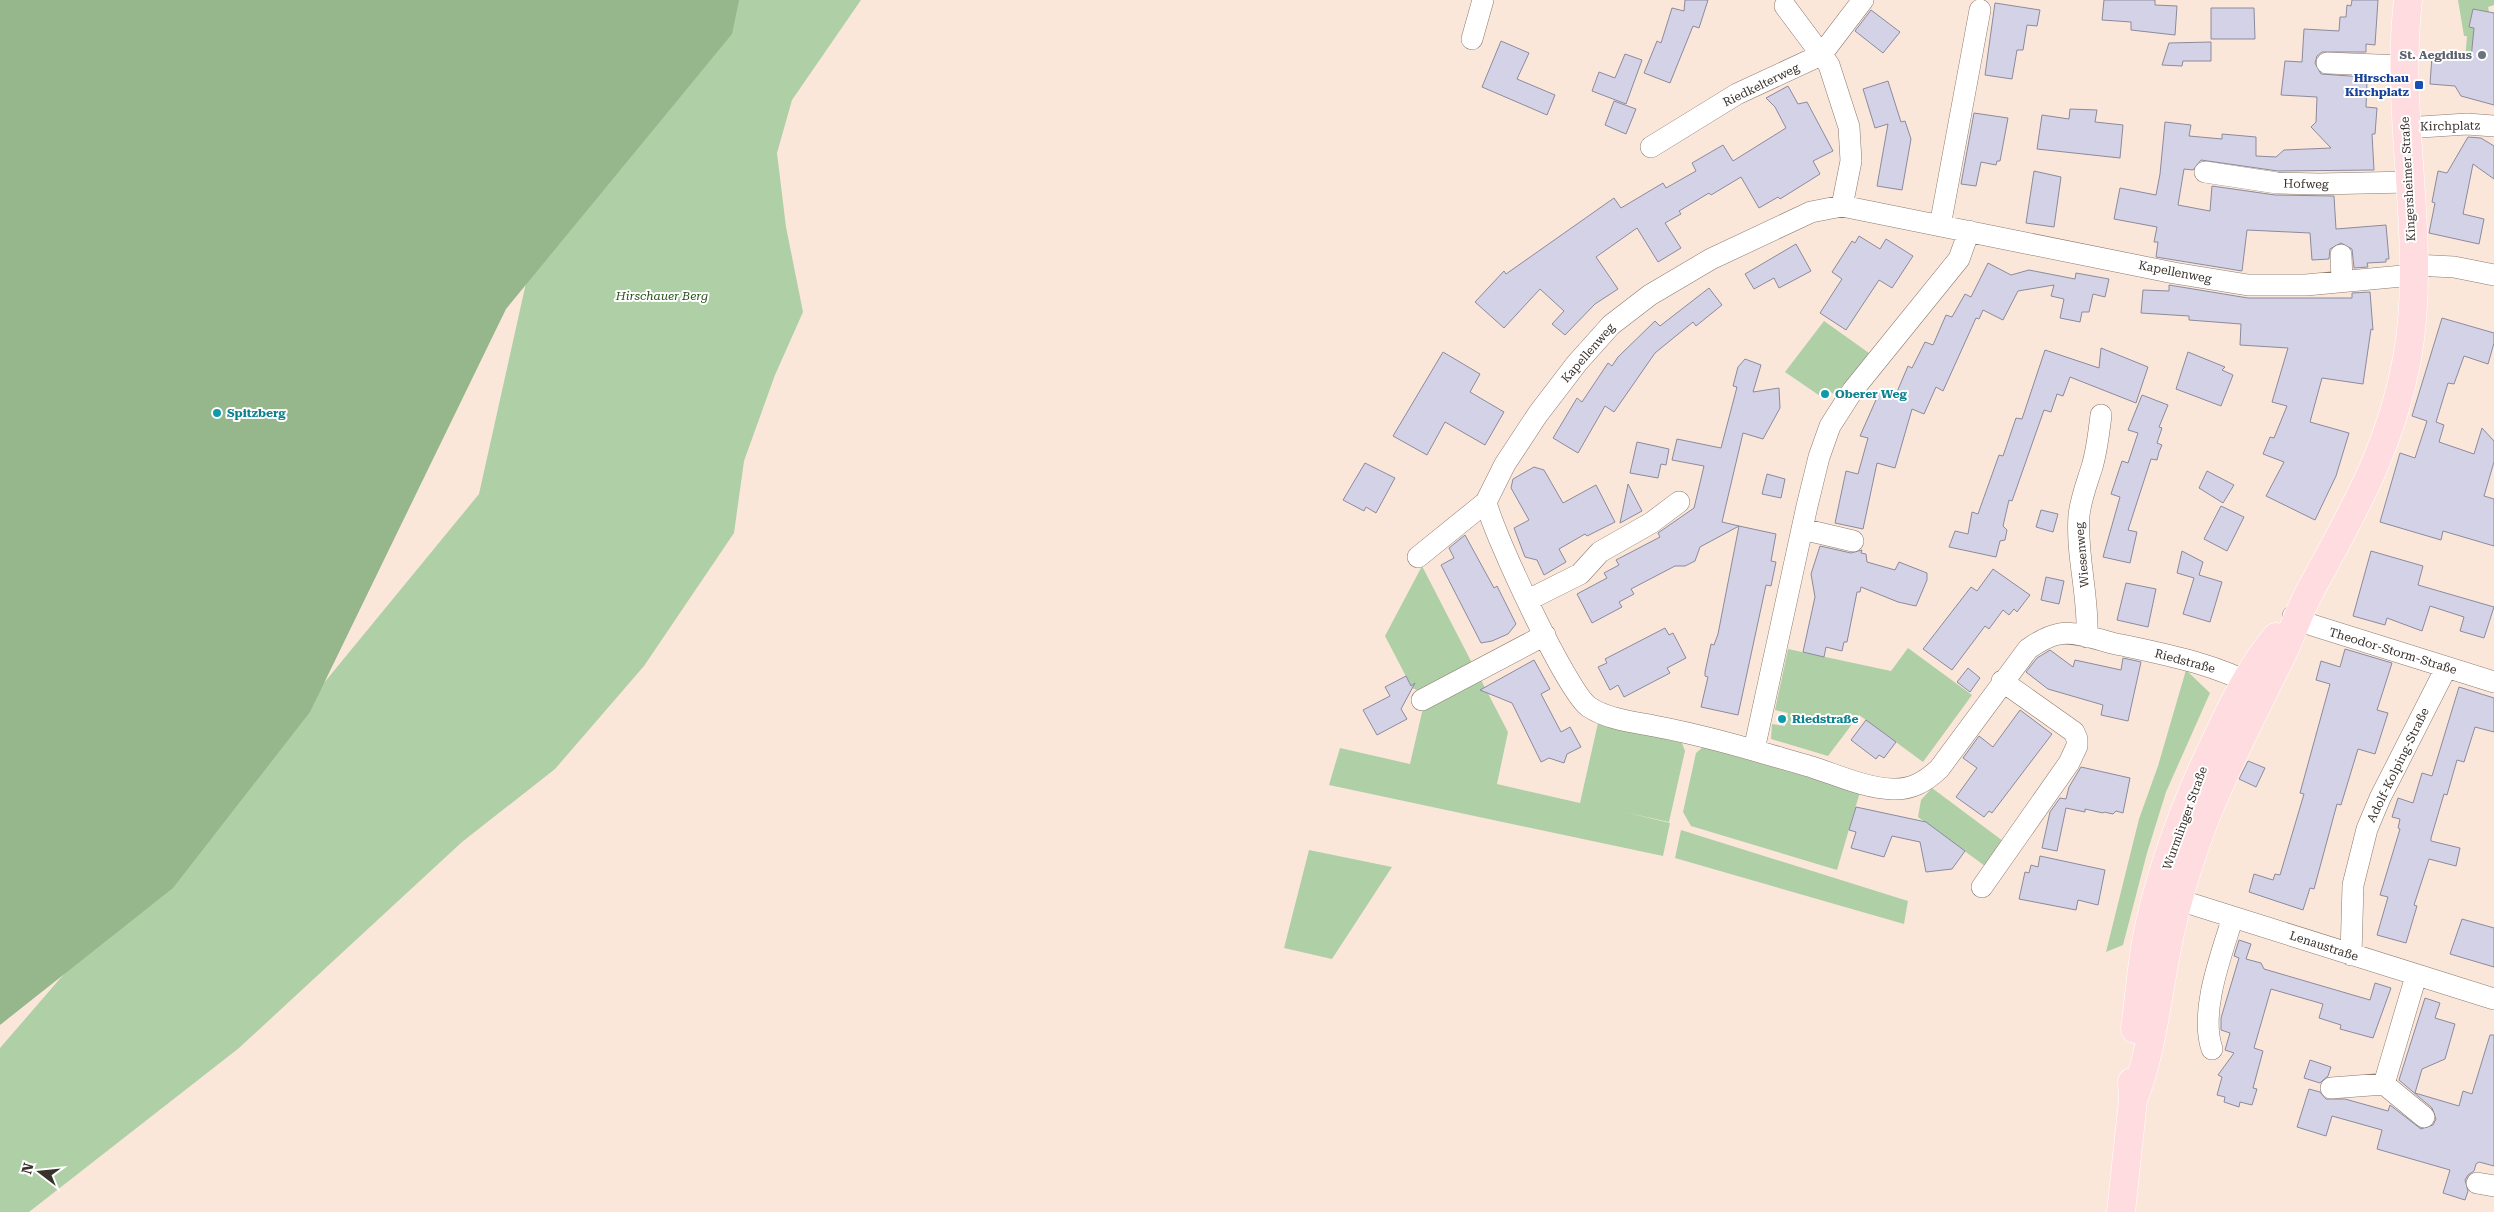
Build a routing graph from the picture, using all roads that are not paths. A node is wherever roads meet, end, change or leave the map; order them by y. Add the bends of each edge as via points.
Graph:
1 (1483, 0) edge
2 (1863, 0) edge
3 (2408, 0) edge
4 (1785, 6) dead end
5 (1980, 10) dead end
6 (1472, 39) dead end
7 (1821, 55) junction
8 (2327, 63) dead end
9 (2403, 66) junction
10 (2494, 126) edge
11 (2405, 128) junction
12 (1651, 148) dead end
13 (2205, 172) dead end
14 (2409, 182) junction
15 (1842, 206) junction
16 (1940, 226) junction
17 (1969, 232) junction
18 (2341, 254) dead end
19 (2494, 275) edge
20 (2414, 279) junction
21 (2342, 281) junction
22 (2101, 415) dead end
23 (1486, 502) junction
24 (1679, 502) dead end
25 (1802, 529) junction
26 (1853, 541) dead end
27 (1418, 557) dead end
28 (1528, 600) junction
29 (2295, 617) junction
30 (1545, 635) junction
31 (2087, 637) junction
32 (2446, 668) junction
33 (2002, 681) junction
34 (2494, 682) edge
35 (2255, 685) junction
36 (1422, 700) dead end
37 (1754, 750) junction
38 (1982, 887) dead end
39 (2169, 897) junction
40 (2233, 917) junction
41 (2351, 955) junction
42 (2416, 976) junction
43 (2494, 999) edge
44 (2212, 1049) dead end
45 (2384, 1084) junction
46 (2331, 1088) dead end
47 (2424, 1117) dead end
48 (2121, 1212) edge

1 - 6 street
2 - 7 street, Riedkelterweg
3 - 9 main road, Kingersheimer Straße
4 - 7 street
5 - 16 street
7 - 12 street, Riedkelterweg via 1737,94
7 - 15 street via 1834,78 1850,127 1851,161
8 - 9 street
9 - 11 main road, Kingersheimer Straße
10 - 11 street, Kirchplatz via 2467,124
11 - 14 main road, Kingersheimer Straße
13 - 14 street, Hofweg via 2277,183
14 - 20 main road, Kingersheimer Straße
15 - 16 street, Kapellenweg
15 - 23 street, Kapellenweg via 1811,212 1711,259 1650,295 1611,325 1538,414 1505,464
16 - 17 street, Kapellenweg
17 - 21 street, Kapellenweg via 2248,285 2286,286
17 - 25 street via 1959,258 1853,390 1830,426
18 - 21 street
19 - 20 street, Kapellenweg via 2454,267
20 - 21 street, Kapellenweg
20 - 29 main road, Wurmlinger Straße via 2408,356 2389,432 2355,511
22 - 31 street, Wiesenweg via 2079,516
23 - 27 street, Kapellenweg
23 - 28 street, Riedstraße via 1495,532
24 - 28 street via 1652,523 1600,552 1580,574
25 - 26 street
25 - 37 street
28 - 30 street, Riedstraße
29 - 32 street, Theodor-Storm-Straße
29 - 35 main road, Wurmlinger Straße
30 - 36 street
30 - 37 street, Riedstraße via 1578,698 1589,707 1618,718
31 - 33 street, Riedstraße via 2060,633 2039,641 2028,649
31 - 35 street, Riedstraße via 2198,663
32 - 34 street, Theodor-Storm-Straße
32 - 41 street, Adolf-Kolping-Straße via 2367,829 2353,885
33 - 37 street, Riedstraße via 1938,769 1927,780 1904,789 1877,786
33 - 38 street via 2074,732 2077,746 2069,763
35 - 39 main road, Wurmlinger Straße via 2195,846
39 - 40 street, Lenaustraße
39 - 48 main road, Wurmlinger Straße via 2167,948 2144,1072 2133,1100
40 - 41 street, Lenaustraße
40 - 44 street via 2208,1014 2207,1034
41 - 42 street, Lenaustraße
42 - 43 street, Lenaustraße
42 - 45 street
45 - 46 street
45 - 47 street

